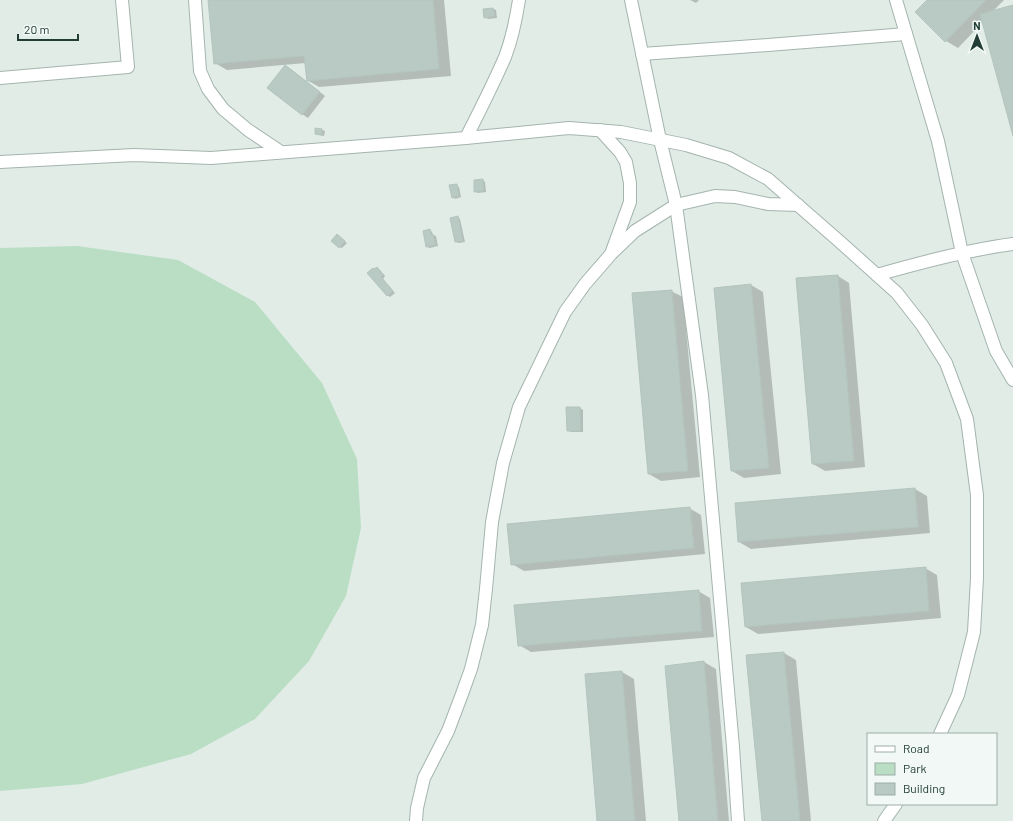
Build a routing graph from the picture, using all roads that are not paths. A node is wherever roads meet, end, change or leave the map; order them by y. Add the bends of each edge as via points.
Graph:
1 (122, 0) edge
2 (195, 0) edge
3 (519, 0) edge
4 (631, 0) edge
5 (896, 0) edge
6 (906, 34) junction
7 (642, 54) junction
8 (0, 78) edge
9 (600, 130) junction
10 (466, 138) junction
11 (660, 140) junction
12 (281, 152) junction
13 (0, 162) edge
14 (676, 205) junction
15 (798, 205) junction
16 (1013, 244) edge
17 (962, 253) junction
18 (612, 254) junction
19 (877, 274) junction
20 (1013, 380) edge
21 (940, 733) edge
22 (895, 805) edge
23 (416, 821) edge
24 (738, 821) edge
25 (884, 821) edge

1 - 8 lane via 128,67
2 - 12 lane via 200,71 208,89 223,109
3 - 10 lane via 505,56
4 - 7 lane
5 - 6 lane
6 - 7 lane
6 - 17 lane via 938,141
7 - 11 lane
9 - 10 lane via 569,128
9 - 11 lane
9 - 18 lane via 626,162 630,183 630,202
10 - 12 lane
11 - 14 lane
11 - 15 lane via 728,158 768,179
12 - 13 lane via 211,158 134,155
14 - 15 lane via 716,196 768,204
14 - 18 lane via 636,231
14 - 24 lane via 702,395
15 - 19 lane
16 - 17 lane
17 - 19 lane
17 - 20 lane via 996,351
18 - 23 lane via 585,284 565,312 519,407 503,463 492,522 482,625 471,669 454,716 424,778
19 - 21 lane via 897,293 918,320 946,363 967,419 977,495 974,632 958,695
22 - 25 lane

